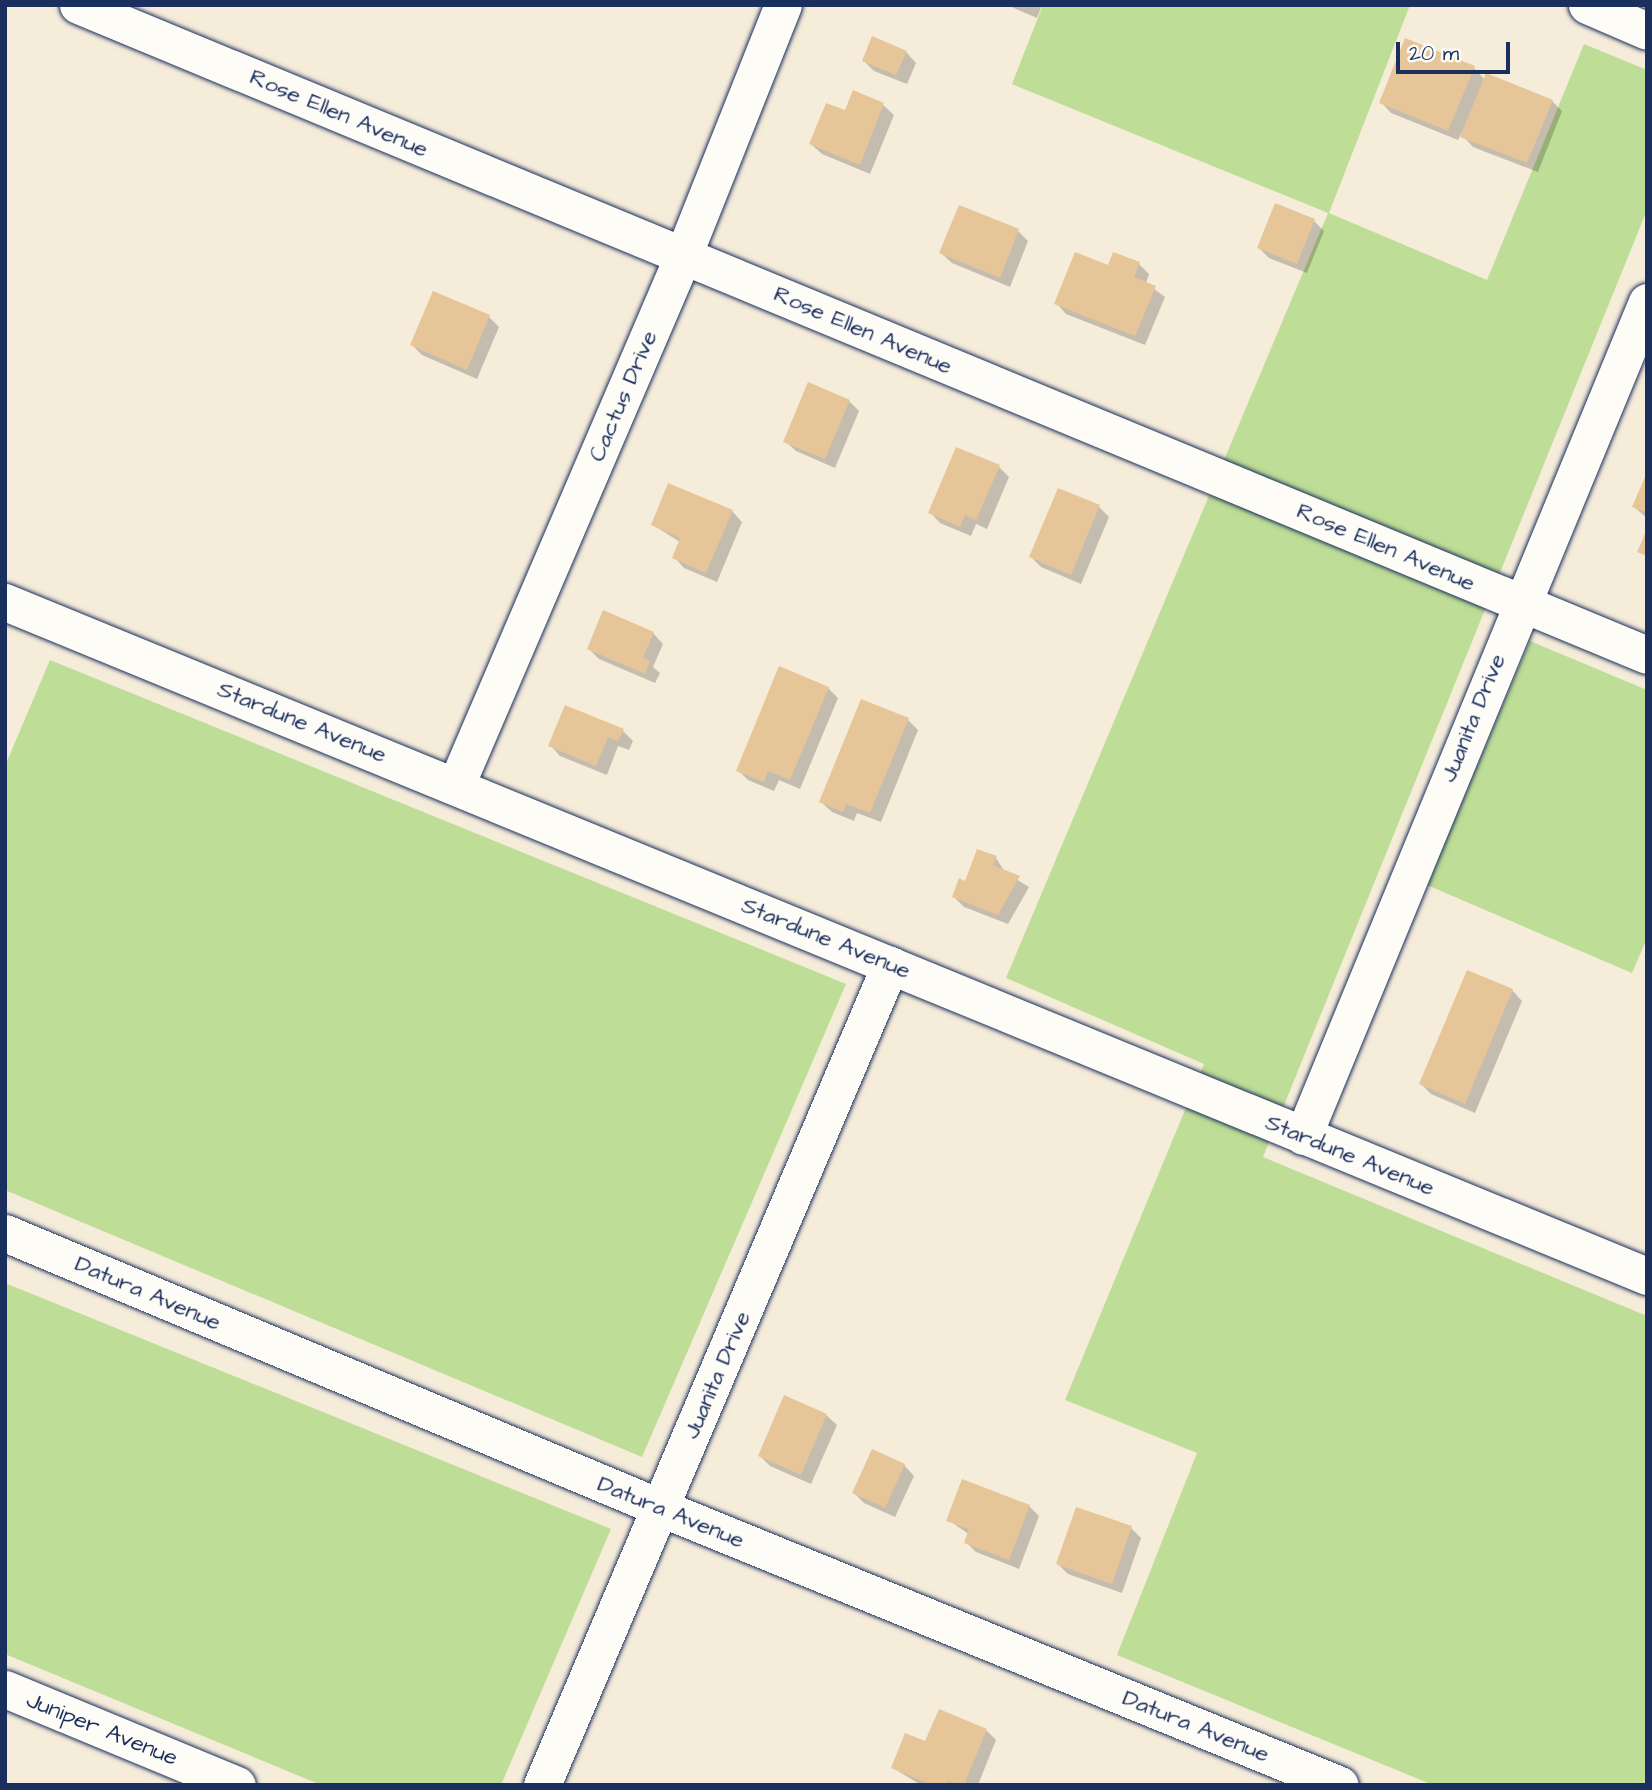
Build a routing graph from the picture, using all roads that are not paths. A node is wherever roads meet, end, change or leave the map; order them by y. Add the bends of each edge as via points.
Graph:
1 (78, 5) edge
2 (783, 5) edge
3 (1587, 5) edge
4 (1647, 31) edge
5 (683, 256) junction
6 (1647, 302) edge
7 (5, 602) edge
8 (1520, 603) junction
9 (1647, 655) edge
10 (456, 785) junction
11 (890, 965) junction
12 (1303, 1136) junction
13 (5, 1233) edge
14 (1647, 1276) edge
15 (661, 1508) junction
16 (5, 1689) edge
17 (237, 1785) edge
18 (542, 1785) edge
19 (1340, 1785) edge

1 - 5 street, Rose Ellen Avenue
2 - 5 street, Cactus Drive
3 - 4 street
5 - 8 street, Rose Ellen Avenue
5 - 10 street, Cactus Drive
6 - 8 street, Juanita Drive
7 - 10 street, Stardune Avenue
8 - 9 street, Rose Ellen Avenue
8 - 12 street, Juanita Drive
10 - 11 street, Stardune Avenue
11 - 12 street, Stardune Avenue
11 - 15 street, Juanita Drive
12 - 14 street, Stardune Avenue
13 - 15 street, Datura Avenue
15 - 18 street, Juanita Drive
15 - 19 street, Datura Avenue
16 - 17 street, Juniper Avenue

